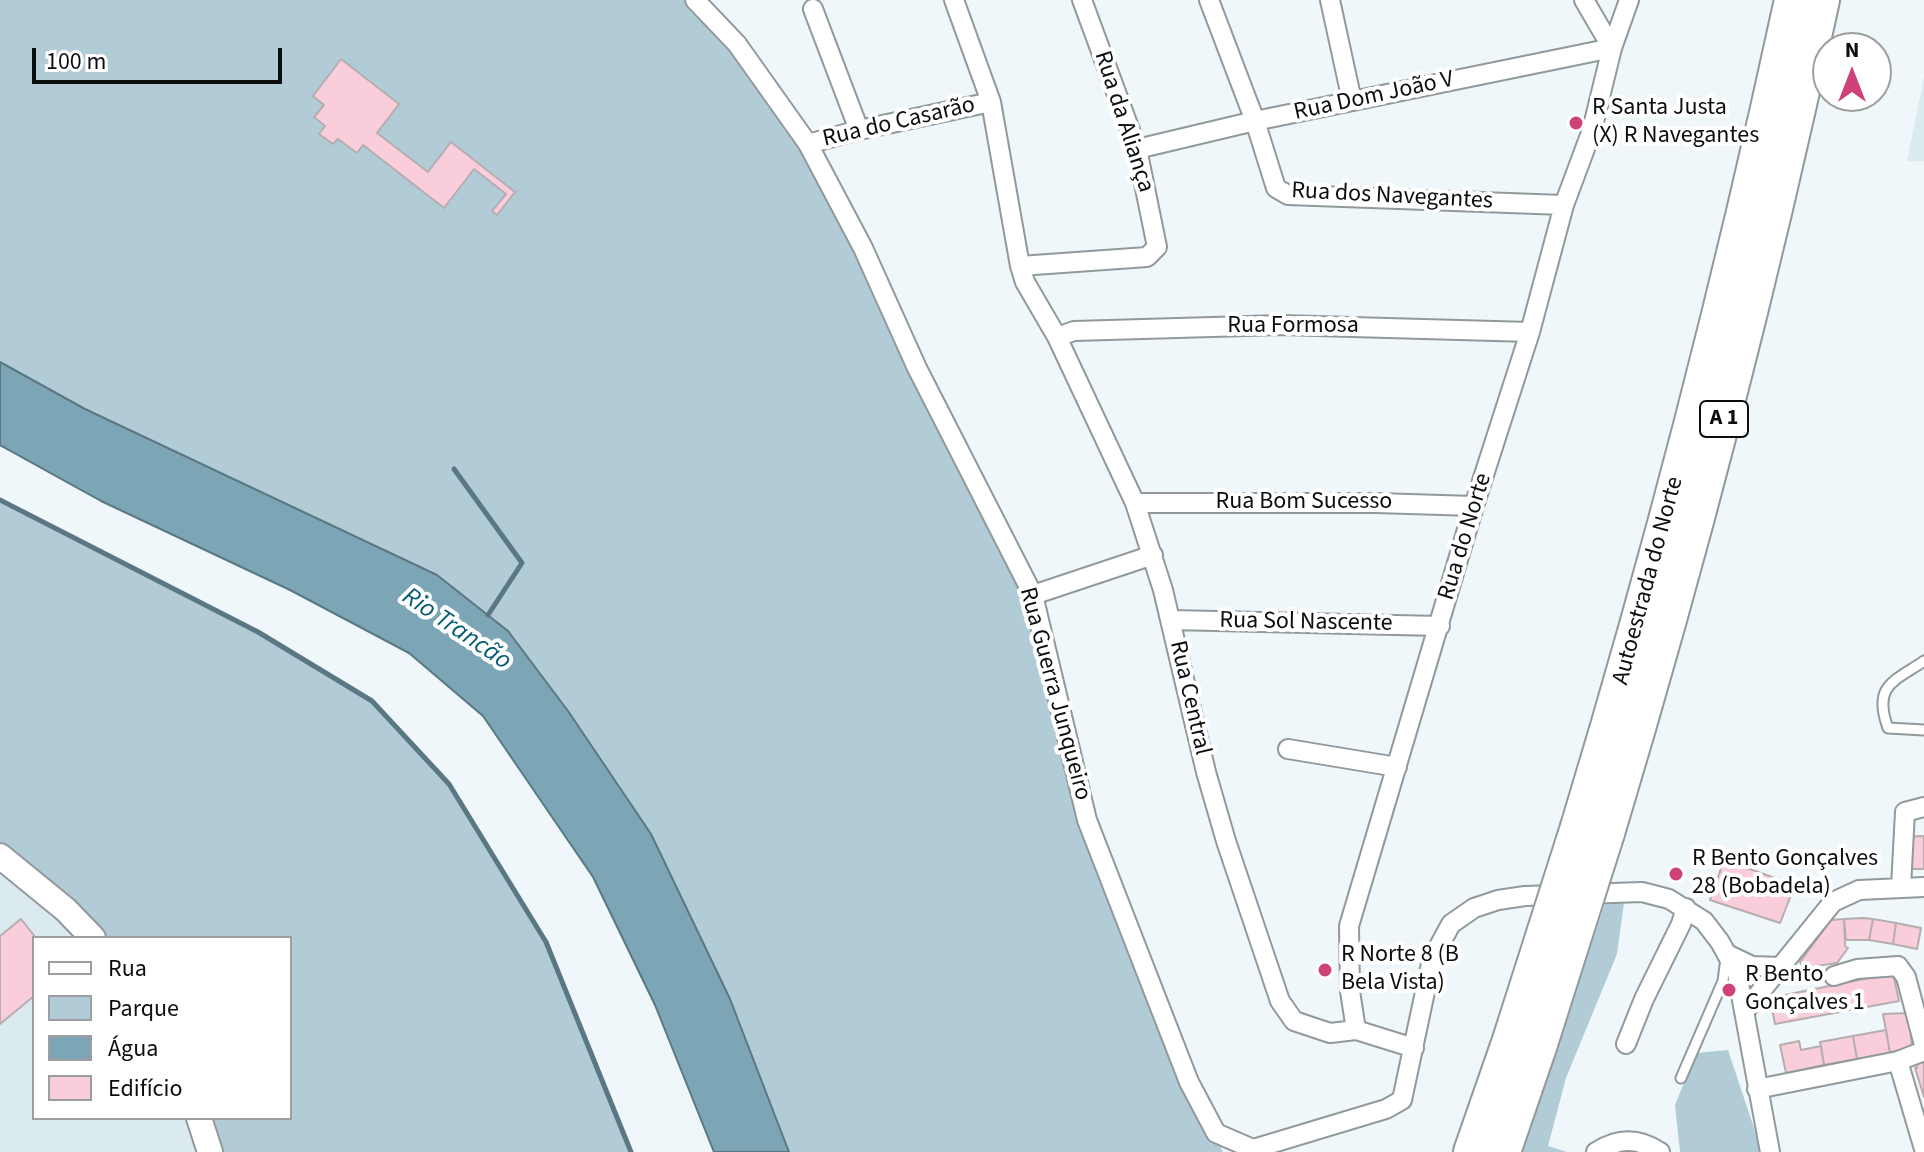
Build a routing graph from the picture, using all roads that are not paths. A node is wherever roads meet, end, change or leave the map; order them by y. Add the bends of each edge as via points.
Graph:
1 (695, 0) edge
2 (954, 0) edge
3 (1082, 0) edge
4 (1209, 0) edge
5 (1330, 0) edge
6 (1584, 0) edge
7 (1629, 0) edge
8 (1792, 0) edge
9 (1822, 0) edge
10 (813, 9) dead end
11 (1612, 48) junction
12 (1352, 101) junction
13 (991, 102) junction
14 (1255, 121) junction
15 (859, 130) junction
16 (808, 144) junction
17 (1137, 149) junction
18 (1564, 205) junction
19 (1020, 266) junction
20 (1530, 332) junction
21 (1057, 337) junction
22 (1135, 503) junction
23 (1474, 506) junction
24 (1153, 555) junction
25 (1033, 595) junction
26 (1171, 620) junction
27 (1440, 626) junction
28 (1924, 661) edge
29 (1924, 730) edge
30 (1288, 749) dead end
31 (1397, 767) junction
32 (1924, 807) edge
33 (1593, 830) junction
34 (0, 856) edge
35 (1901, 887) junction
36 (1924, 887) edge
37 (1686, 908) junction
38 (91, 936) edge
39 (1727, 954) junction
40 (1781, 967) junction
41 (1834, 976) dead end
42 (1744, 1012) junction
43 (1356, 1030) junction
44 (1524, 1044) junction
45 (1626, 1044) dead end
46 (1924, 1045) edge
47 (1414, 1048) junction
48 (1924, 1051) edge
49 (1898, 1061) junction
50 (1681, 1078) dead end
51 (1757, 1089) junction
52 (200, 1120) edge
53 (1924, 1149) edge
54 (1658, 1151) edge
55 (210, 1152) edge
56 (1471, 1152) edge
57 (1503, 1152) edge
58 (1596, 1152) edge
59 (1770, 1152) edge

1 - 16 street, Rua Guerra Junqueiro via 737,44
2 - 13 street, Rua Central
3 - 17 street, Rua da Aliança
4 - 14 street, Rua dos Navegantes
5 - 12 street
6 - 11 street
7 - 11 street, Rua do Norte
8 - 33 highway, Autoestrada do Norte / A 1
9 - 33 highway, Autoestrada do Norte / A 1 via 1703,500
10 - 15 street
11 - 12 street, Rua Dom João V
11 - 18 street, Rua do Norte via 1592,130
12 - 14 street, Rua Dom João V
13 - 15 street, Rua do Casarão
13 - 19 street, Rua Central
14 - 17 street, Rua Dom João V
14 - 18 street, Rua dos Navegantes via 1276,188 1288,195
15 - 16 street, Rua do Casarão
16 - 25 street, Rua Guerra Junqueiro
17 - 19 street, Rua da Aliança via 1157,247 1147,257
18 - 20 street, Rua do Norte
19 - 21 street, Rua Central
20 - 21 street, Rua Formosa via 1281,325 1074,331
20 - 23 street, Rua do Norte
21 - 22 street, Rua Central
22 - 23 street, Rua Bom Sucesso
22 - 24 street, Rua Central
23 - 27 street, Rua do Norte
24 - 25 street
24 - 26 street, Rua Central
25 - 47 street, Rua Guerra Junqueiro via 1087,820 1189,1082 1216,1133 1253,1149 1386,1109 1402,1100
26 - 27 street, Rua Sol Nascente
26 - 43 street, Rua Central via 1206,772 1280,1001 1294,1021 1330,1033
27 - 31 street, Rua do Norte
28 - 29 lane via 1890,682 1883,715 1888,728
30 - 31 street
31 - 43 street, Rua do Norte via 1349,926
32 - 35 street via 1905,812
33 - 44 highway, Autoestrada do Norte / A 1, bridge
34 - 38 street
35 - 36 street
35 - 40 street via 1859,890 1833,902
37 - 39 street via 1704,921
37 - 45 street
37 - 47 street via 1642,892 1525,896 1474,908 1451,924 1432,959
39 - 40 street via 1752,966
39 - 42 street via 1737,973
39 - 50 lane via 1723,981
40 - 42 street
41 - 46 street via 1898,966 1906,977
42 - 51 street
43 - 47 street, Rua Central
44 - 56 highway, Autoestrada do Norte / A 1
44 - 57 highway, Autoestrada do Norte / A 1
48 - 49 street
49 - 51 street
49 - 53 street
51 - 59 street
52 - 55 street
54 - 58 street via 1645,1142 1616,1142

